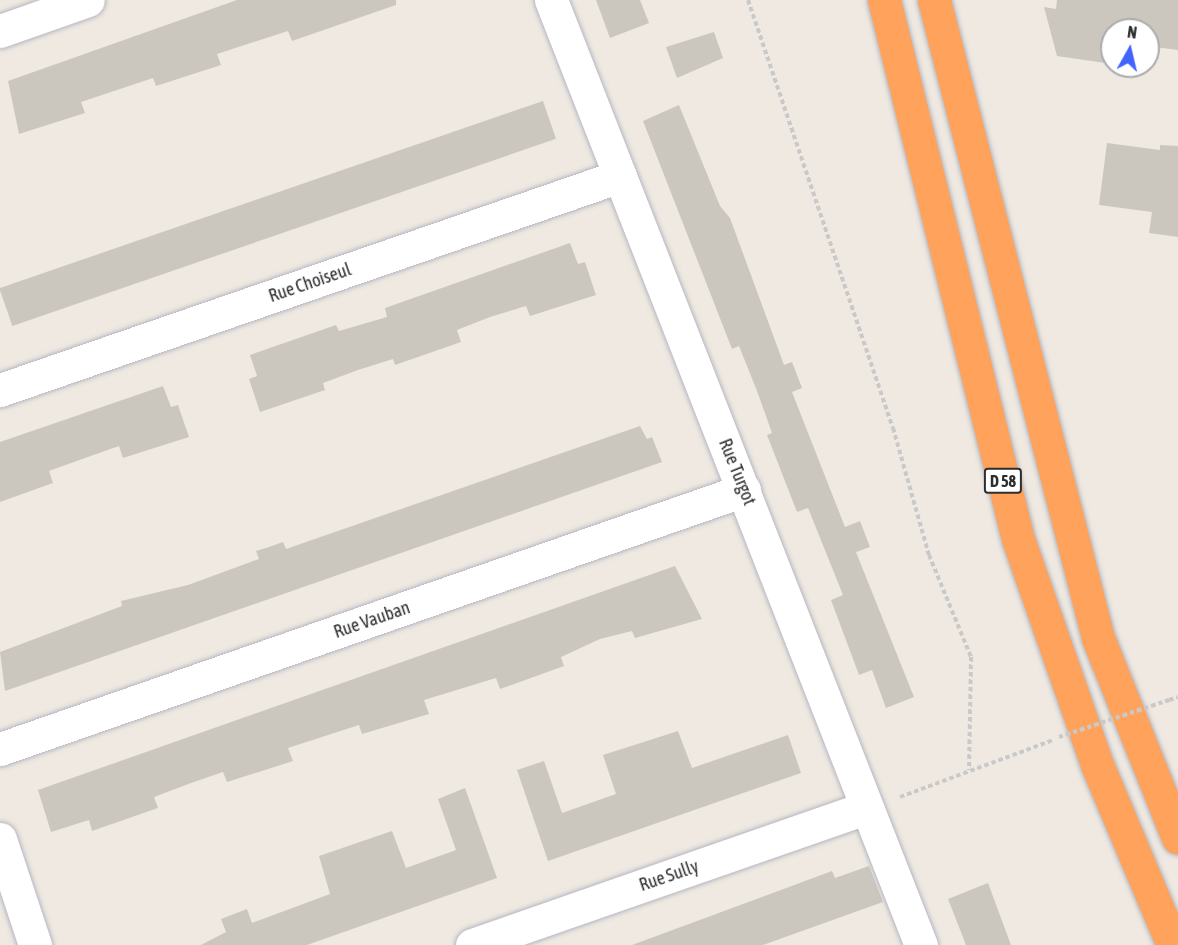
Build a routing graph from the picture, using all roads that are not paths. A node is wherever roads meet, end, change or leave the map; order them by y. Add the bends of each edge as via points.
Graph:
1 (88, 0) edge
2 (551, 0) edge
3 (884, 0) edge
4 (933, 0) edge
5 (0, 31) edge
6 (620, 176) junction
7 (0, 390) edge
8 (744, 490) junction
9 (0, 749) edge
10 (866, 808) junction
11 (1178, 838) edge
12 (0, 839) edge
13 (35, 945) edge
14 (472, 945) edge
15 (921, 945) edge
16 (1173, 945) edge

1 - 5 street
2 - 6 street, Rue Turgot
3 - 16 highway, D 58 via 1018,539 1090,746 1152,906
4 - 11 highway via 1098,638
6 - 7 street, Rue Choiseul
6 - 8 street, Rue Turgot
8 - 9 street, Rue Vauban
8 - 10 street, Rue Turgot
10 - 14 street, Rue Sully
10 - 15 street, Rue Turgot
12 - 13 street

